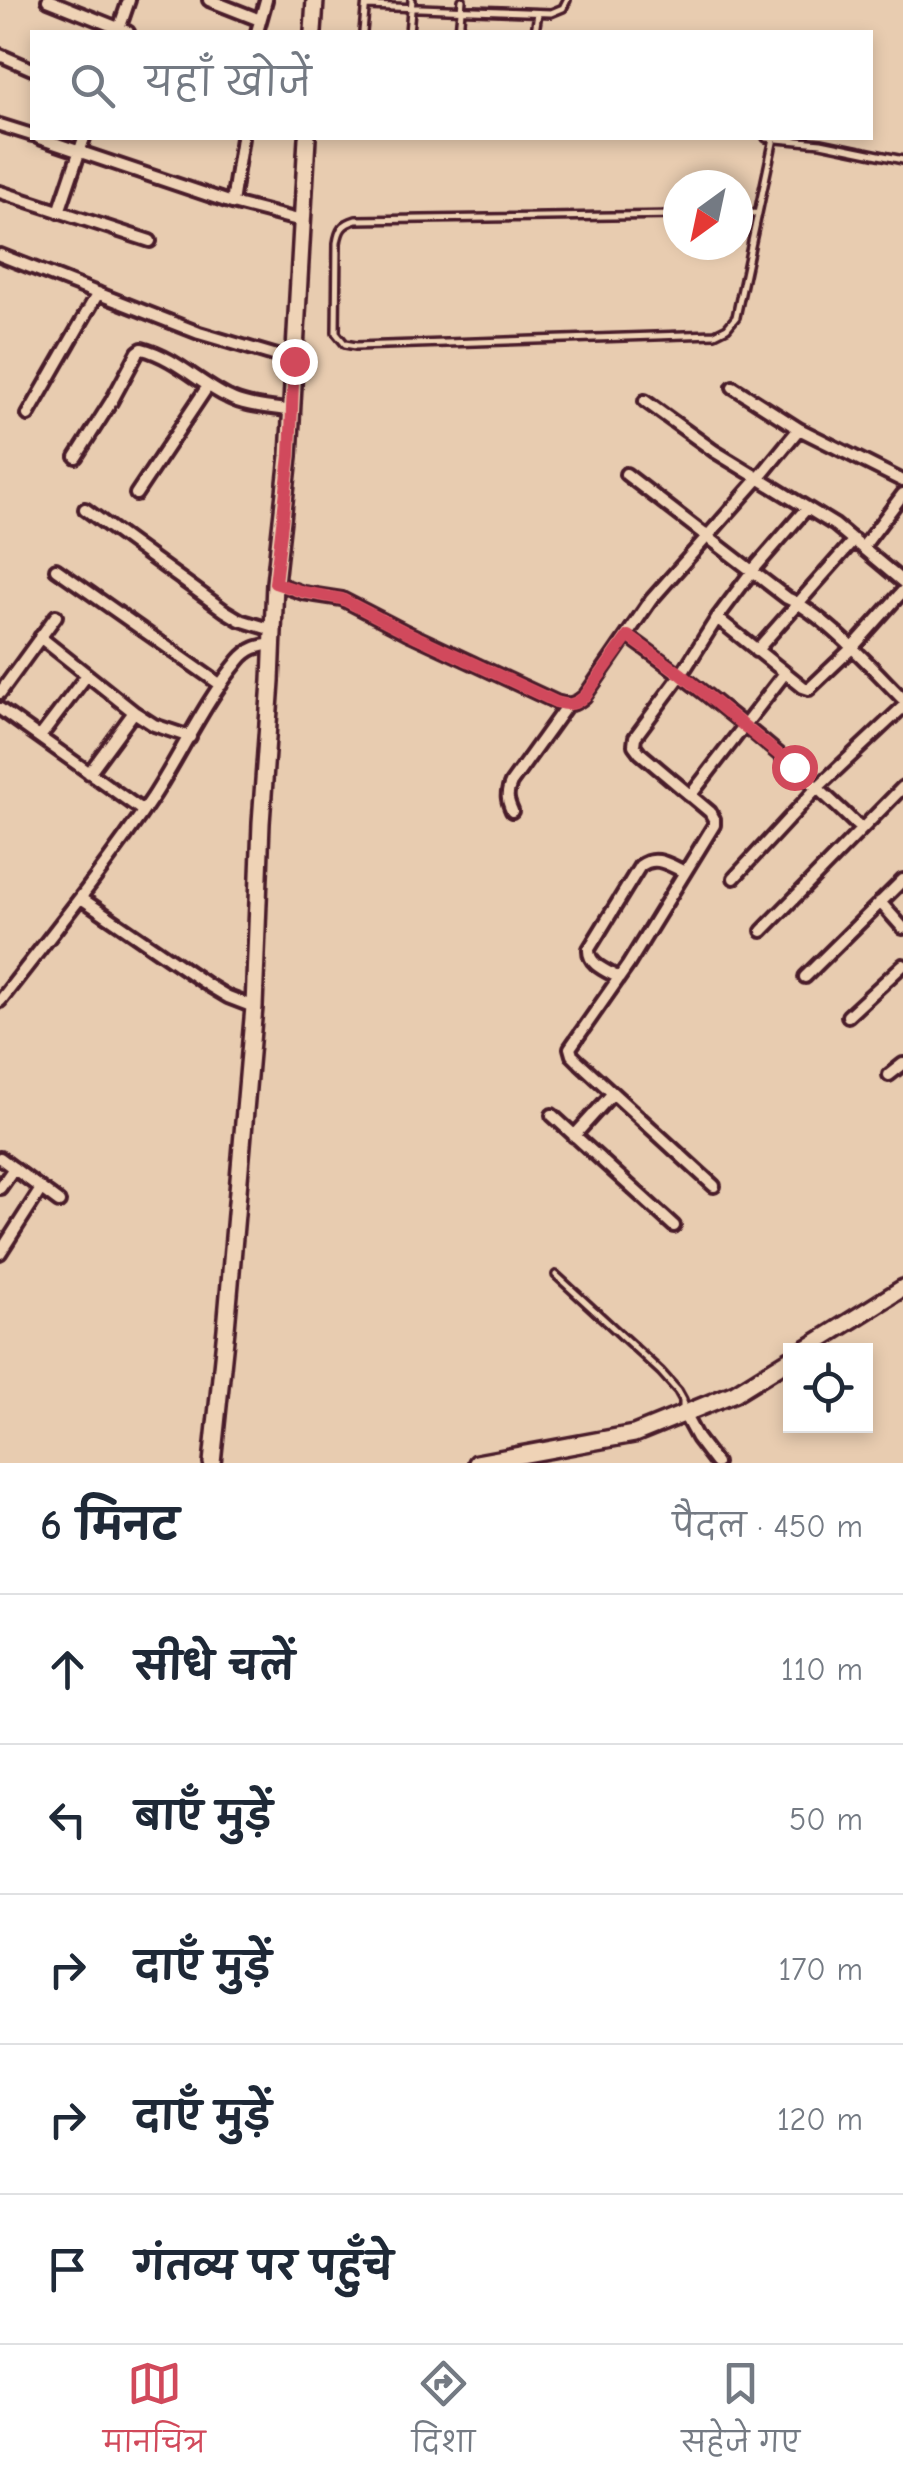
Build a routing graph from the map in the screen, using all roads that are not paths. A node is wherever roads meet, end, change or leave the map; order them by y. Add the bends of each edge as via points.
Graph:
1 (48, 0) edge
2 (129, 0) edge
3 (209, 0) edge
4 (266, 0) edge
5 (315, 0) edge
6 (462, 0) edge
7 (566, 0) edge
8 (366, 3) edge
9 (412, 4) edge
10 (461, 10) junction
11 (538, 12) junction
12 (260, 20) junction
13 (120, 30) edge
14 (122, 30) edge
15 (258, 30) edge
16 (313, 30) edge
17 (363, 30) edge
18 (409, 30) edge
19 (459, 30) edge
20 (535, 30) edge
21 (0, 55) edge
22 (30, 68) edge
23 (0, 124) edge
24 (30, 134) edge
25 (48, 140) edge
26 (83, 140) edge
27 (242, 140) edge
28 (307, 140) edge
29 (774, 140) edge
30 (793, 140) edge
31 (80, 151) junction
32 (903, 160) edge
33 (0, 192) edge
34 (232, 203) junction
35 (59, 212) junction
36 (753, 213) edge
37 (758, 213) junction
38 (663, 214) edge
39 (302, 222) junction
40 (753, 236) edge
41 (150, 241) dead end
42 (0, 255) edge
43 (748, 260) edge
44 (98, 293) junction
45 (294, 361) junction
46 (208, 386) junction
47 (733, 388) dead end
48 (644, 402) dead end
49 (292, 410) junction
50 (28, 415) dead end
51 (799, 429) junction
52 (76, 457) dead end
53 (626, 474) dead end
54 (758, 479) junction
55 (903, 481) edge
56 (136, 494) dead end
57 (903, 494) edge
58 (806, 509) junction
59 (85, 510) dead end
60 (706, 537) junction
61 (859, 544) junction
62 (56, 569) dead end
63 (753, 570) junction
64 (903, 582) edge
65 (275, 583) junction
66 (903, 590) edge
67 (800, 602) junction
68 (56, 616) dead end
69 (718, 618) junction
70 (628, 636) junction
71 (40, 637) junction
72 (273, 637) junction
73 (852, 648) junction
74 (756, 651) junction
75 (87, 674) junction
76 (681, 674) junction
77 (785, 674) junction
78 (221, 685) junction
79 (0, 693) edge
80 (902, 697) edge
81 (567, 705) junction
82 (4, 712) edge
83 (134, 712) junction
84 (744, 725) junction
85 (0, 726) edge
86 (40, 738) junction
87 (190, 738) junction
88 (90, 773) junction
89 (818, 787) junction
90 (903, 788) edge
91 (690, 796) junction
92 (144, 811) junction
93 (512, 811) dead end
94 (862, 830) junction
95 (685, 872) junction
96 (734, 878) dead end
97 (903, 880) edge
98 (80, 898) junction
99 (880, 902) junction
100 (903, 928) edge
101 (762, 930) dead end
102 (903, 965) edge
103 (805, 977) dead end
104 (619, 978) junction
105 (0, 1001) edge
106 (254, 1007) junction
107 (848, 1016) dead end
108 (903, 1064) edge
109 (890, 1075) dead end
110 (612, 1094) junction
111 (552, 1116) dead end
112 (574, 1136) junction
113 (0, 1158) edge
114 (14, 1168) junction
115 (714, 1186) dead end
116 (0, 1188) edge
117 (41, 1190) junction
118 (59, 1202) dead end
119 (674, 1226) dead end
120 (0, 1253) edge
121 (556, 1274) dead end
122 (903, 1288) edge
123 (815, 1343) edge
124 (783, 1363) edge
125 (684, 1414) junction
126 (212, 1463) edge
127 (477, 1463) edge
128 (716, 1463) edge

1 - 13 street
2 - 14 street
3 - 12 street
4 - 12 street
5 - 16 street
6 - 10 lane
7 - 11 lane via 558,11
8 - 9 lane
8 - 17 lane
9 - 10 lane
9 - 18 lane
10 - 11 lane
10 - 19 lane
11 - 20 lane
12 - 15 street
21 - 22 street
23 - 24 street
25 - 31 street
26 - 31 street
27 - 34 street
28 - 39 street
29 - 37 lane
30 - 32 lane
31 - 34 street
31 - 35 street
33 - 35 street
34 - 39 street
35 - 41 street
36 - 37 lane
37 - 40 lane
38 - 43 lane via 346,223 337,244 336,333 356,346 715,334 736,316
39 - 45 street
42 - 44 street
44 - 45 street
44 - 50 street
45 - 49 street
46 - 49 street via 238,402
46 - 52 street via 165,359 138,352
46 - 56 street
47 - 51 street
48 - 54 street
49 - 65 street
51 - 54 street
51 - 55 street
53 - 60 street
54 - 58 street
54 - 60 street
57 - 61 street
58 - 61 street
58 - 63 street
59 - 72 street via 226,612
60 - 63 street
60 - 70 street
61 - 64 street
61 - 67 street
62 - 78 street
63 - 67 street
63 - 69 street
65 - 72 street
65 - 81 street via 342,599
66 - 73 street
67 - 73 street
67 - 74 street
68 - 71 street
69 - 74 street
69 - 76 street
70 - 76 street
70 - 81 street via 585,696
71 - 75 street
71 - 79 street
72 - 78 street via 247,651
72 - 106 street
73 - 77 street via 809,689
73 - 80 street
74 - 77 street
75 - 83 street
75 - 86 street
76 - 84 street
76 - 91 street via 634,745
77 - 84 street
78 - 87 street
80 - 89 street
81 - 93 street via 507,792
82 - 85 street
82 - 86 street
83 - 87 street
83 - 88 street
84 - 89 street
84 - 91 street
86 - 88 street
87 - 92 street
88 - 92 street
89 - 94 street
89 - 96 street
90 - 94 street
91 - 95 street via 710,812 714,825
92 - 98 street
94 - 101 street
95 - 104 street
95 - 104 street via 653,859 630,882 588,954
97 - 99 street
98 - 105 street
98 - 106 street via 208,985
99 - 100 street
99 - 103 street
102 - 107 street
104 - 110 street via 570,1048
106 - 126 street
108 - 109 street
110 - 112 street
110 - 115 street
111 - 112 street
112 - 119 street
113 - 114 street
114 - 116 street
114 - 117 street
117 - 118 street
117 - 120 street
121 - 125 lane via 661,1372 678,1391
122 - 123 street
124 - 125 street
125 - 127 street via 634,1434
125 - 128 street

